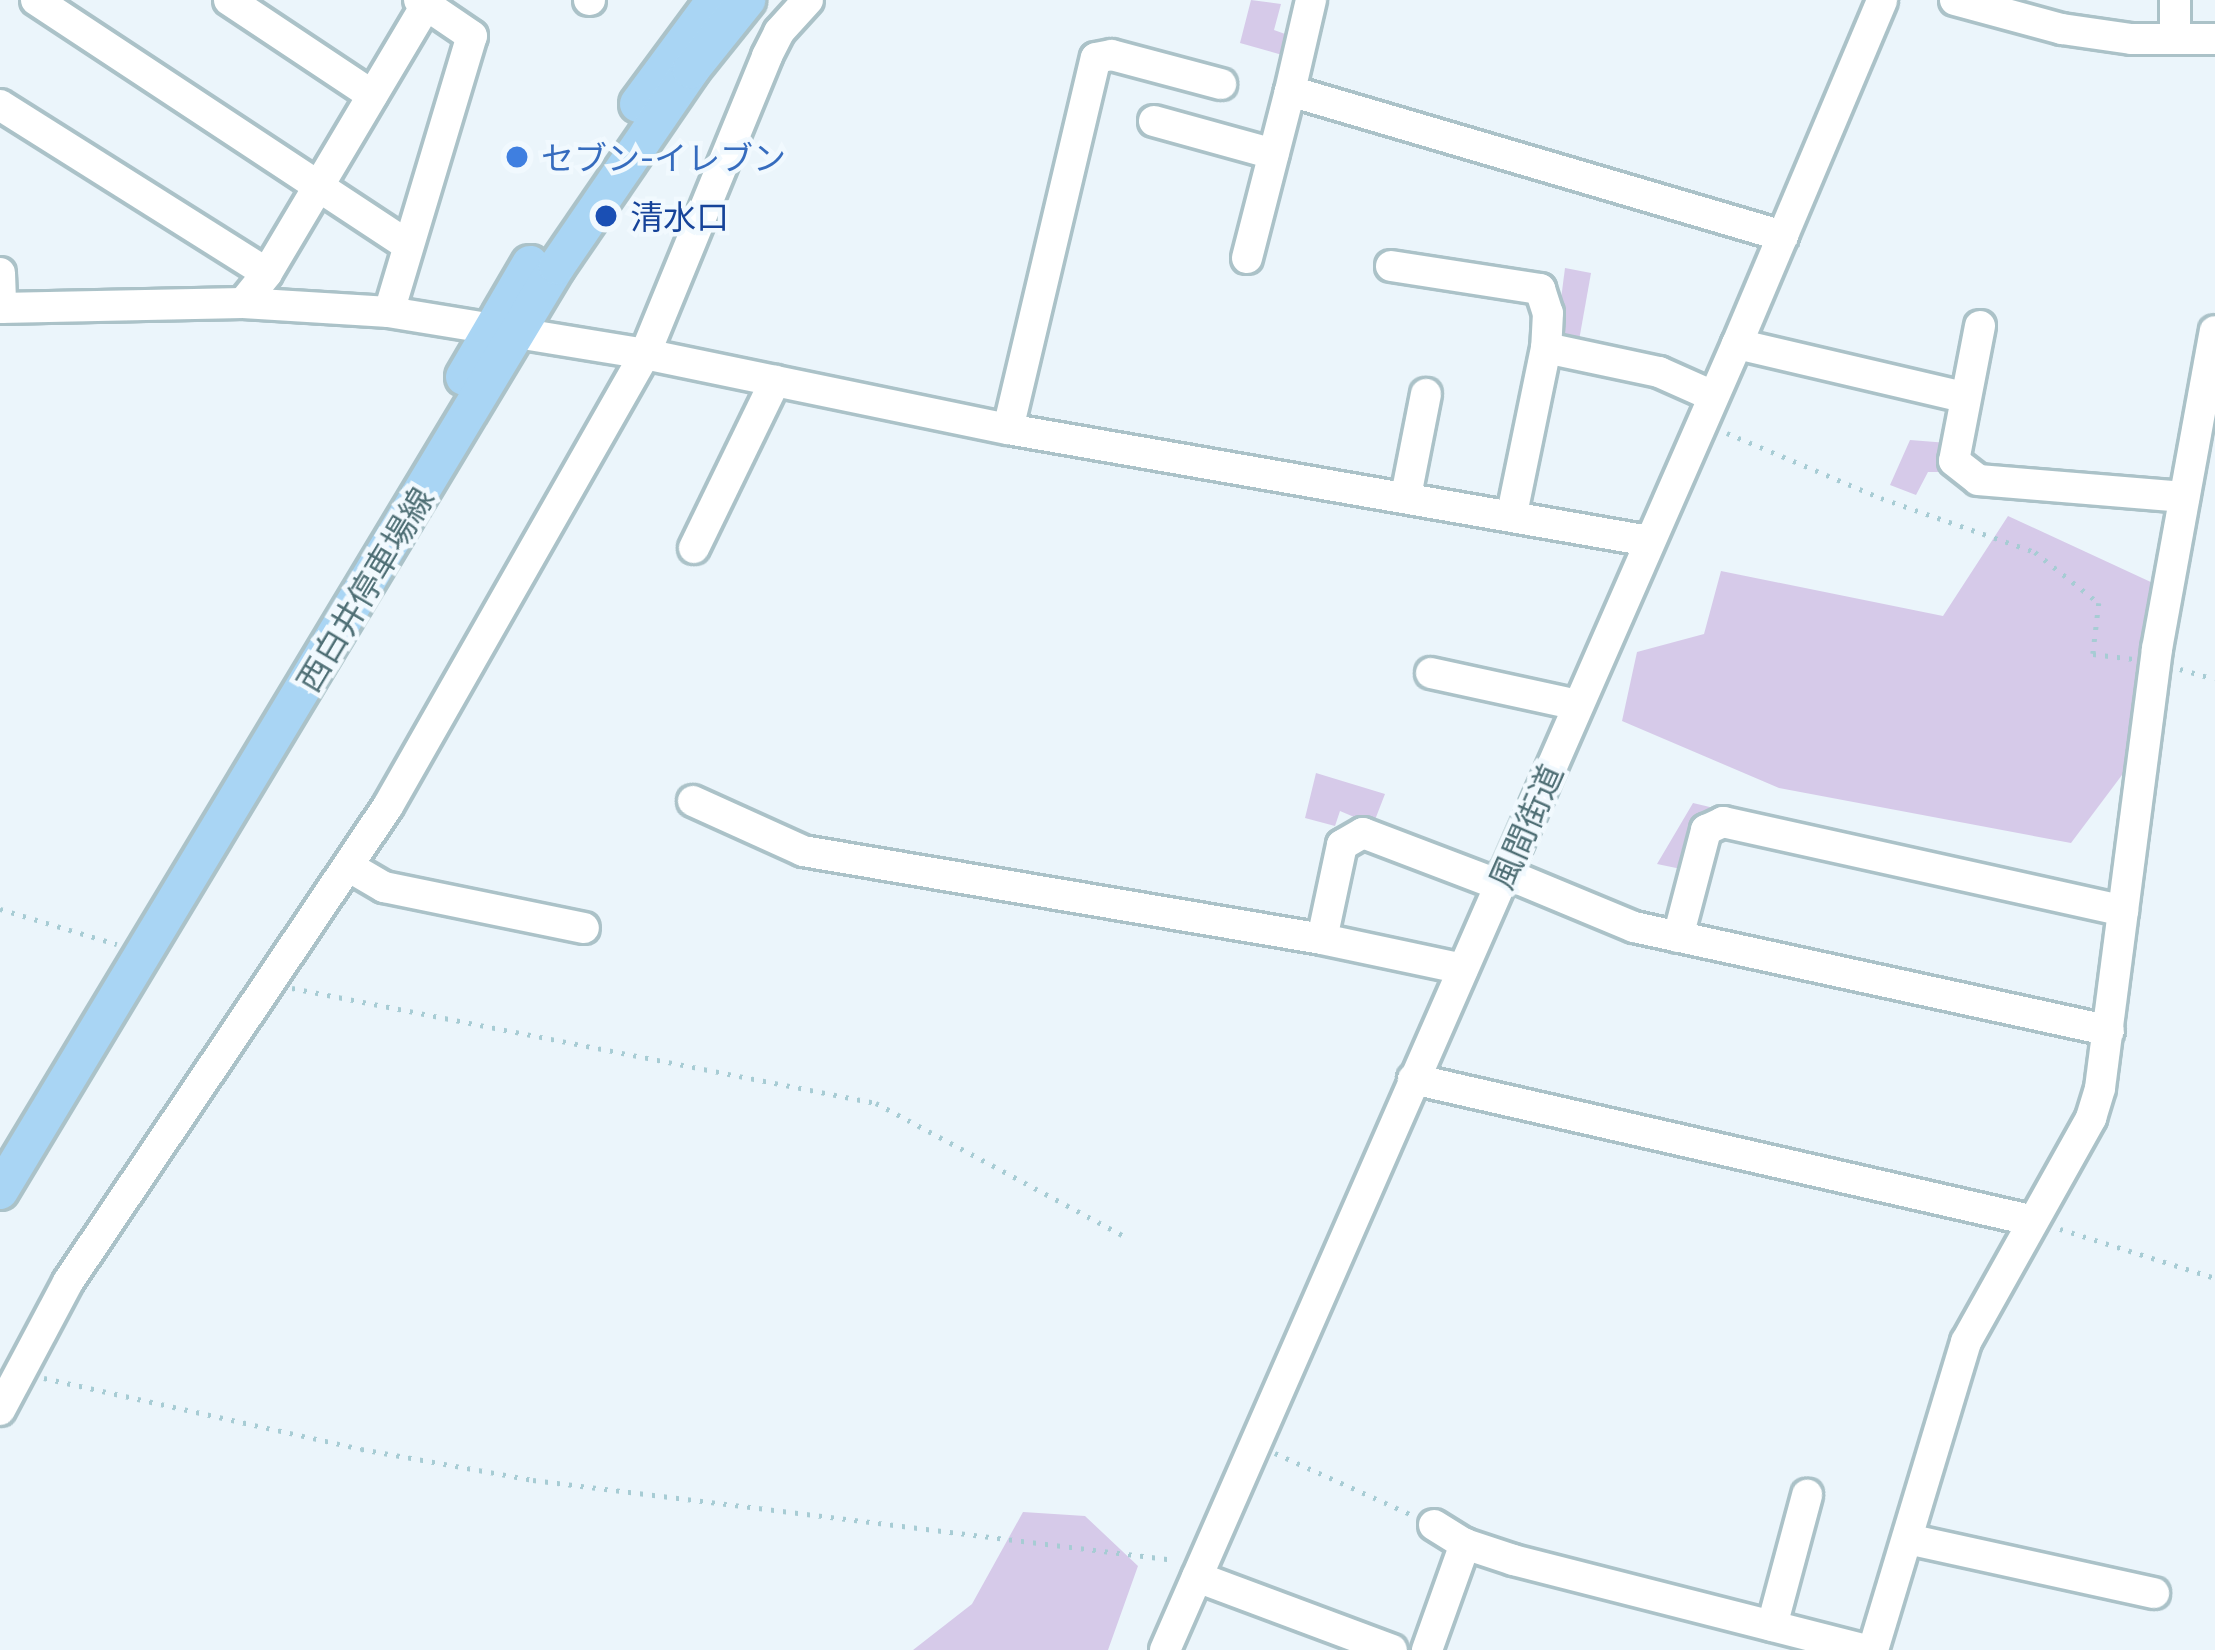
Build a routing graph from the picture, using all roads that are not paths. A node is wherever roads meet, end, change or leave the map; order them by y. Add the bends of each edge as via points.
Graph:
1 (36, 0) edge
2 (229, 0) edge
3 (715, 0) edge
4 (747, 0) edge
5 (808, 0) edge
6 (1311, 0) edge
7 (1882, 0) edge
8 (1955, 0) edge
9 (2175, 0) edge
10 (425, 2) edge
11 (2175, 38) junction
12 (2215, 39) edge
13 (1220, 84) dead end
14 (1290, 91) junction
15 (372, 95) junction
16 (0, 105) edge
17 (1154, 121) dead end
18 (1274, 154) junction
19 (318, 186) junction
20 (1784, 236) junction
21 (406, 244) junction
22 (1247, 258) dead end
23 (1391, 266) dead end
24 (0, 273) edge
25 (266, 273) junction
26 (243, 303) junction
27 (0, 308) edge
28 (389, 312) junction
29 (1980, 326) dead end
30 (2215, 331) edge
31 (503, 333) junction
32 (1737, 344) junction
33 (1546, 348) junction
34 (645, 354) junction
35 (775, 381) junction
36 (1426, 394) dead end
37 (1964, 397) junction
38 (1707, 410) junction
39 (1009, 428) junction
40 (1406, 496) junction
41 (2184, 497) junction
42 (1512, 514) junction
43 (1649, 541) junction
44 (694, 548) dead end
45 (1431, 673) dead end
46 (1578, 705) junction
47 (693, 801) dead end
48 (348, 866) junction
49 (1502, 879) junction
50 (2122, 911) junction
51 (584, 928) dead end
52 (1678, 937) junction
53 (1322, 939) junction
54 (1463, 969) junction
55 (2109, 1031) junction
56 (1413, 1079) junction
57 (0, 1145) edge
58 (0, 1192) edge
59 (2030, 1220) junction
60 (10, 1370) edge
61 (0, 1410) edge
62 (1807, 1495) dead end
63 (1434, 1525) road end
64 (1908, 1539) junction
65 (1465, 1544) junction
66 (1198, 1572) junction
67 (2154, 1593) dead end
68 (1772, 1626) junction
69 (1165, 1650) edge
70 (1392, 1650) edge
71 (1427, 1650) edge
72 (1870, 1650) edge

1 - 19 street
2 - 15 street
3 - 31 main road, 西白井停車場線 via 659,72
4 - 31 main road, 西白井停車場線
5 - 34 street via 767,56
6 - 14 street
7 - 20 street, 風間街道
8 - 11 street via 2062,29
9 - 11 street
10 - 15 street
10 - 21 street via 472,37
11 - 12 street
13 - 39 street via 1112,55 1096,58
14 - 18 street
14 - 20 street
15 - 19 street
16 - 25 street
17 - 18 street
18 - 22 street
19 - 21 street
19 - 25 street
20 - 32 street, 風間街道
21 - 28 street
23 - 33 street via 1540,289
24 - 27 street
25 - 26 street
26 - 27 street
26 - 28 street
28 - 31 street
29 - 37 street
30 - 41 street
31 - 34 street
31 - 57 main road, 西白井停車場線
31 - 58 main road, 西白井停車場線
32 - 37 street
32 - 38 street, 風間街道
33 - 38 street via 1640,367
33 - 42 street
34 - 35 street
34 - 48 street
35 - 39 street
35 - 44 street
36 - 40 street
37 - 41 street via 1954,461 1978,480
38 - 43 street, 風間街道
39 - 40 street
40 - 42 street
41 - 50 street
42 - 43 street
43 - 46 street, 風間街道
45 - 46 street
46 - 49 street, 風間街道
47 - 53 street via 803,850
48 - 51 street via 384,887
48 - 60 street
49 - 52 street
49 - 53 street via 1363,833 1342,845
49 - 54 street, 風間街道
50 - 52 street via 1723,822 1706,830
50 - 55 street
52 - 55 street
53 - 54 street
54 - 56 street, 風間街道
55 - 59 street via 2091,1118
56 - 59 street
56 - 66 street, 風間街道
59 - 64 street via 1952,1376
60 - 61 street
62 - 68 street
63 - 65 street
64 - 67 street
64 - 72 street
65 - 68 street
65 - 71 street
66 - 69 street, 風間街道
66 - 70 street
68 - 72 street

